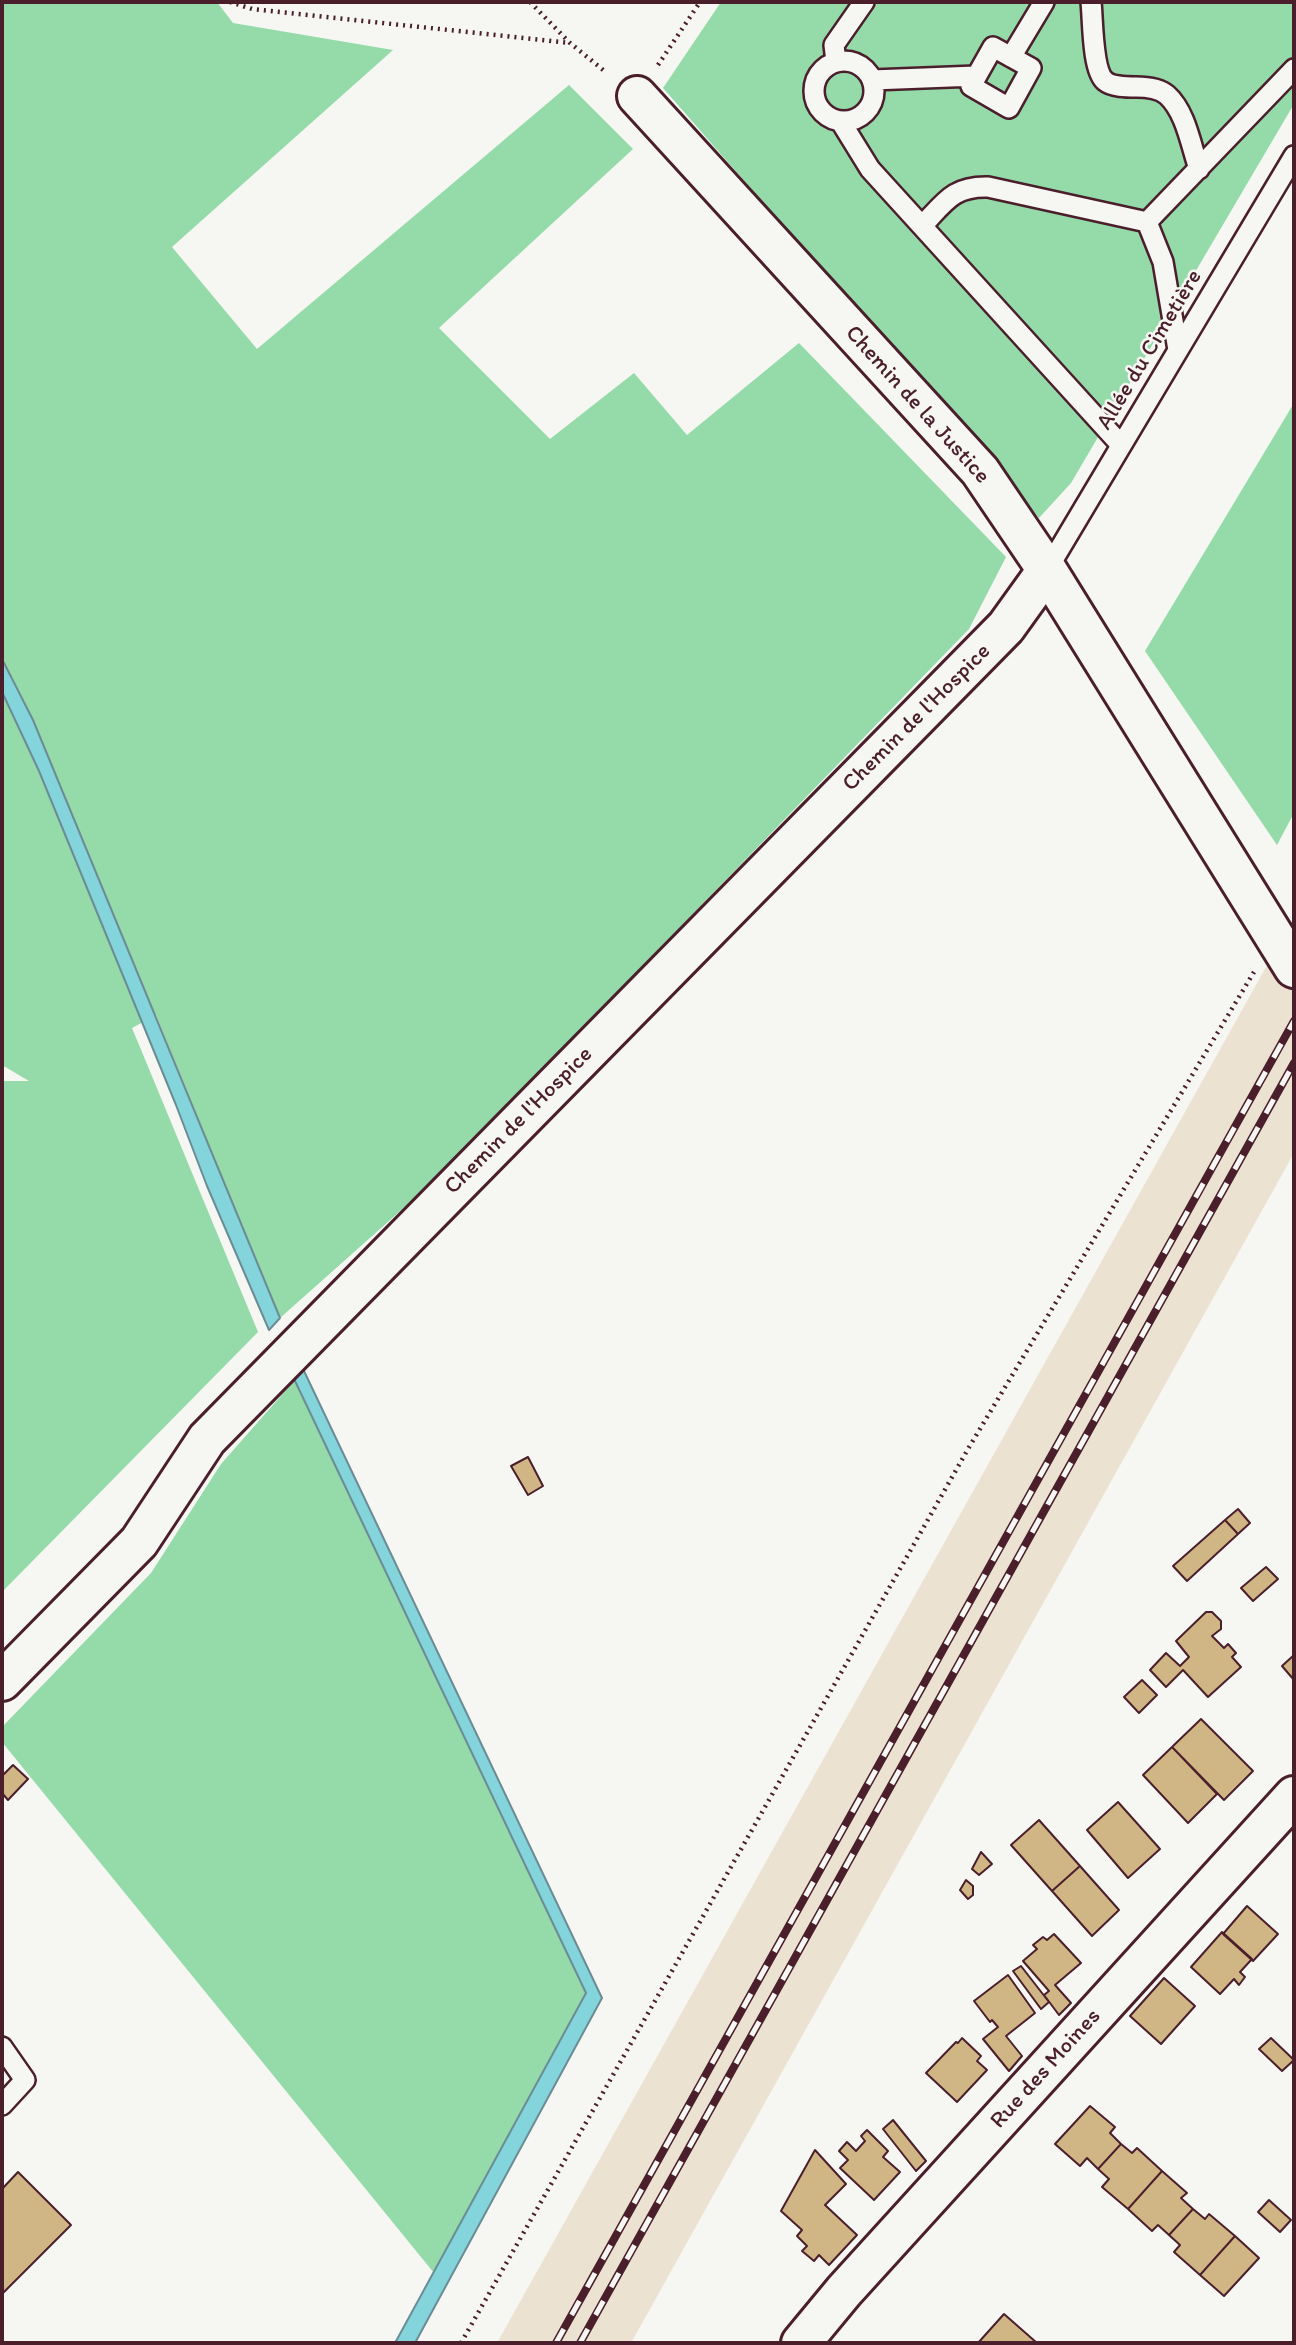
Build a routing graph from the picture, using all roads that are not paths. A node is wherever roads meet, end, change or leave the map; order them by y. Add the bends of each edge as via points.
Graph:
1 (864, 2) edge
2 (1044, 2) edge
3 (1091, 2) edge
4 (1011, 57) junction
5 (836, 62) junction
6 (1294, 69) edge
7 (976, 76) junction
8 (872, 80) junction
9 (637, 96) road end
10 (841, 121) junction
11 (1294, 156) edge
12 (1199, 169) junction
13 (1147, 222) junction
14 (922, 226) junction
15 (1178, 350) junction
16 (1121, 445) junction
17 (1047, 570) junction
18 (1285, 953) edge
19 (2, 1681) edge
20 (1294, 1796) edge
21 (2, 2047) edge
22 (2, 2105) edge
23 (801, 2343) edge

1 - 5 lane via 834,45
2 - 4 lane
3 - 12 lane via 1097,62 1105,82 1164,92 1175,103
4 - 7 lane via 993,47
4 - 7 lane via 1031,68 1009,108 971,86
5 - 8 lane via 859,64
5 - 10 lane via 818,76 815,99 829,118
6 - 12 lane
7 - 8 lane
8 - 10 lane via 871,106 853,121
9 - 17 street, Chemin de la Justice via 980,471
10 - 14 lane via 870,169
11 - 15 lane, Allée du Cimetière
12 - 13 lane
13 - 14 lane via 988,187 967,187
13 - 15 lane via 1163,262
14 - 16 lane
15 - 16 lane, Allée du Cimetière
16 - 17 lane, Allée du Cimetière
17 - 18 street, Chemin de la Justice
17 - 19 street, Chemin de l'Hospice via 1006,627 207,1439 139,1542
20 - 23 street, Rue des Moines
21 - 22 lane via 25,2081

